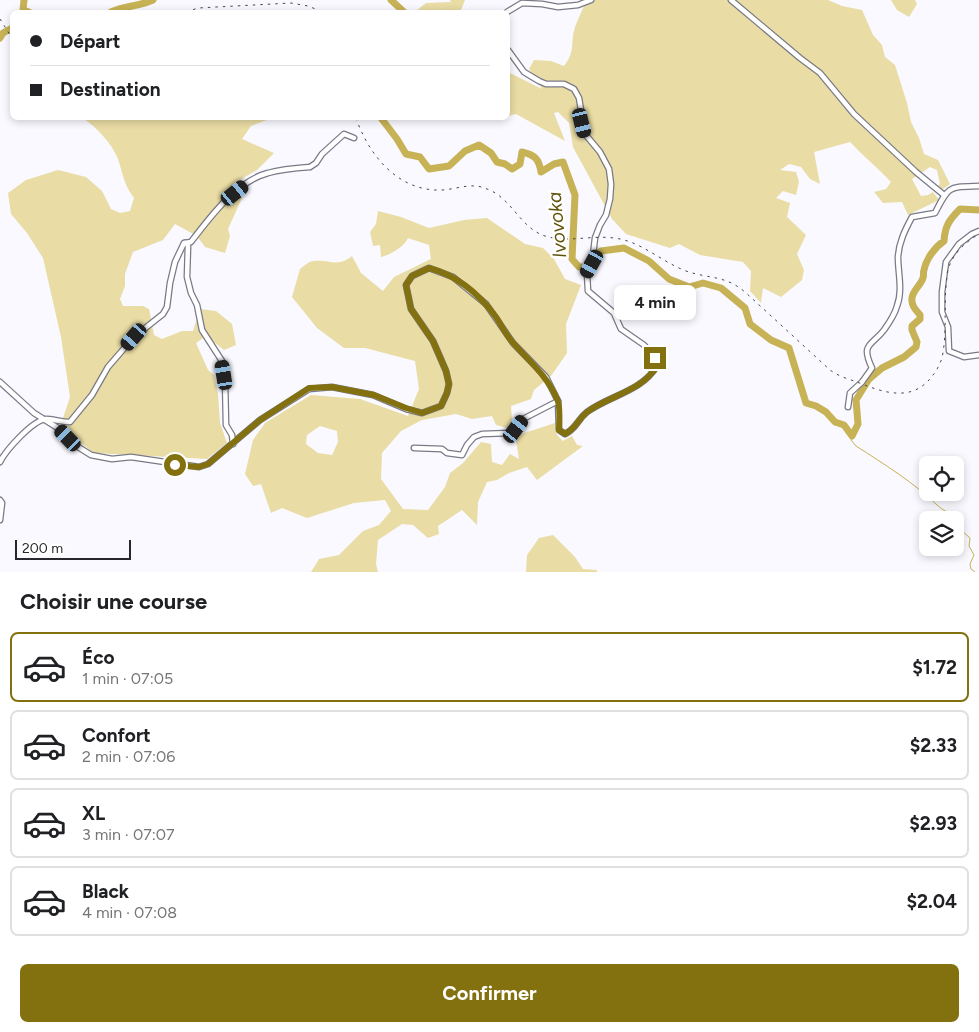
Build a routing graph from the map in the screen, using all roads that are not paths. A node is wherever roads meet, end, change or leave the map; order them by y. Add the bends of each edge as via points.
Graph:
1 (591, 0) edge
2 (731, 0) edge
3 (510, 10) edge
4 (510, 53) edge
5 (354, 138) dead end
6 (979, 186) edge
7 (944, 195) junction
8 (979, 231) edge
9 (184, 243) junction
10 (979, 355) edge
11 (0, 382) edge
12 (558, 401) junction
13 (848, 407) dead end
14 (45, 419) junction
15 (233, 444) junction
16 (414, 448) dead end
17 (0, 462) edge
18 (0, 500) edge
19 (0, 520) edge

1 - 3 street via 558,7 522,4
2 - 7 street via 820,74 854,114
4 - 12 street via 524,72 546,84 564,84 574,89 579,98 585,134 609,169 611,184 606,215 595,238 592,264 587,274 588,291 614,313 621,330 644,345 655,358 657,366 651,375 632,389 584,414 573,430 565,434 559,430
5 - 9 street via 344,134 310,167 267,173 252,180 226,200 191,242
6 - 7 street via 954,187
7 - 13 street via 935,213 912,217 902,235 898,257 897,309 885,329 872,340 867,351 872,368 850,393
8 - 10 street via 965,239 948,258 942,292 949,351 964,357
9 - 14 street via 175,262 164,314 134,337 108,367 92,395 70,422
9 - 15 street via 188,245 187,276 202,330 222,361 226,425
11 - 14 street
12 - 15 street via 546,377 513,343 486,304 453,276 429,268 412,276 406,285 411,309 433,341 446,371 449,384 441,406 422,413 374,395 332,387 309,388 260,420
12 - 16 street via 523,419 510,433 474,437 462,455 442,449
14 - 15 street via 91,455 112,459 131,457 199,467 208,464
14 - 17 street via 28,429
18 - 19 street

